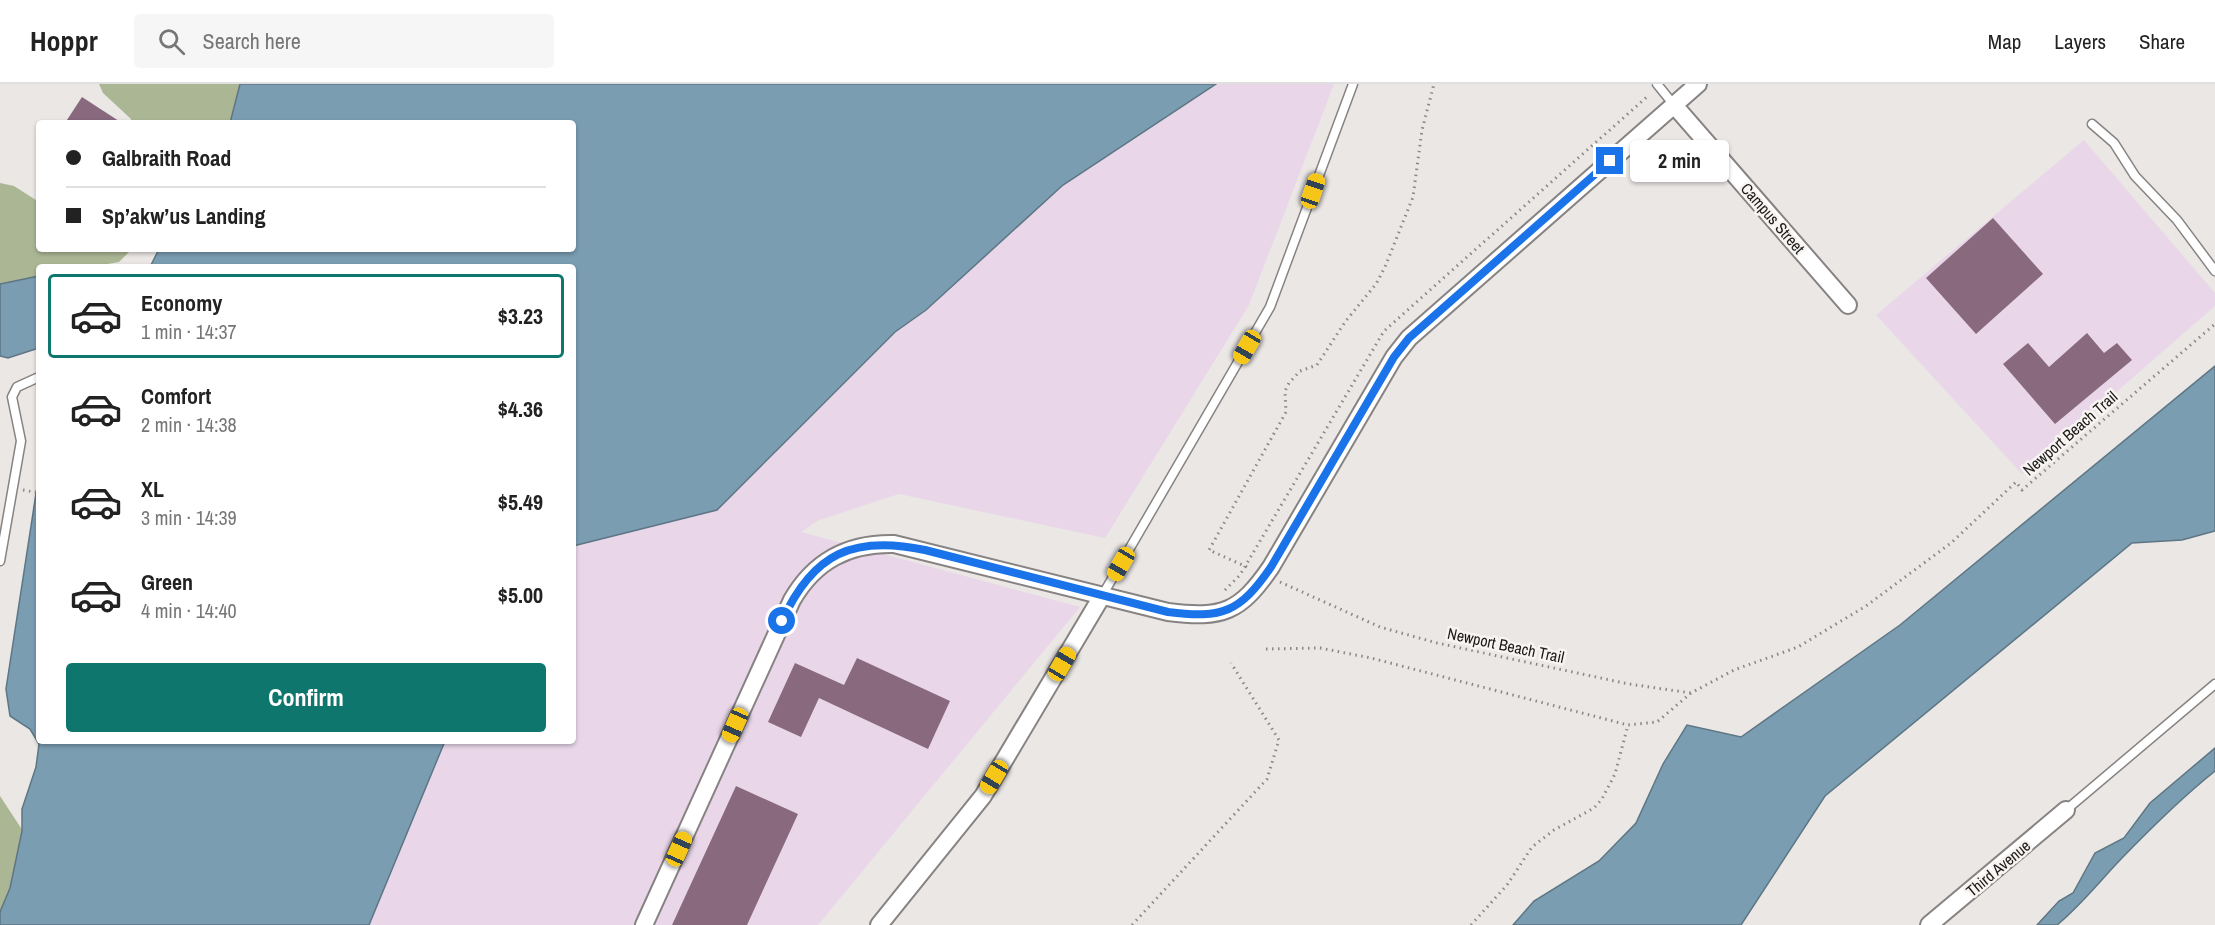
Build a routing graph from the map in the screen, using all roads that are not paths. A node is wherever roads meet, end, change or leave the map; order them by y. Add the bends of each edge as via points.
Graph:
1 (1353, 84) edge
2 (1698, 84) edge
3 (1658, 85) edge
4 (1674, 105) junction
5 (2092, 124) dead end
6 (2215, 271) edge
7 (1848, 305) dead end
8 (36, 378) edge
9 (0, 561) edge
10 (1102, 596) junction
11 (2215, 684) edge
12 (2066, 810) joint
13 (644, 925) edge
14 (879, 925) edge
15 (1929, 925) edge

1 - 10 lane via 1270,307
2 - 4 street
3 - 4 lane
4 - 7 street, Campus Street
4 - 10 street via 1409,338 1394,357 1277,557 1244,601 1228,611 1207,616 1168,612
5 - 6 lane via 2114,143 2135,176 2177,220
8 - 9 lane via 16,387 12,397 21,441
10 - 13 street via 894,544 862,546 824,562 806,578 792,600
10 - 14 street via 983,796
11 - 12 lane
12 - 15 street, Third Avenue

